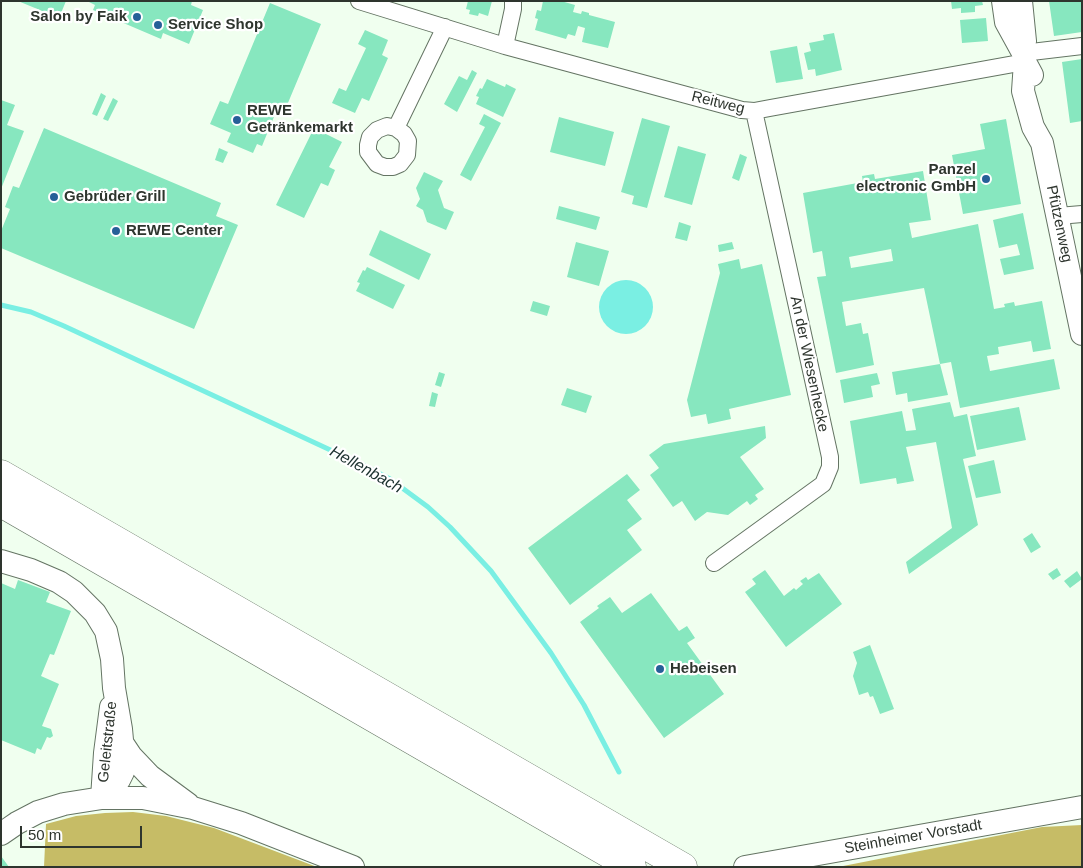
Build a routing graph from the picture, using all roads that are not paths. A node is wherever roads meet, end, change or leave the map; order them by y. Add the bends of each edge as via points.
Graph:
1 (359, 1) edge
2 (513, 1) edge
3 (1003, 1) edge
4 (1021, 1) edge
5 (445, 27) junction
6 (506, 46) junction
7 (1082, 46) edge
8 (1024, 58) junction
9 (754, 111) junction
10 (396, 128) dead end
11 (1082, 214) edge
12 (1058, 216) junction
13 (1082, 334) edge
14 (1, 474) edge
15 (1, 503) edge
16 (1, 561) edge
17 (714, 563) dead end
18 (114, 688) junction
19 (123, 744) junction
20 (102, 798) junction
21 (192, 808) junction
22 (1082, 808) edge
23 (1, 834) edge
24 (353, 867) edge
25 (632, 867) edge
26 (683, 867) edge
27 (744, 867) edge

1 - 5 street, Reitweg
2 - 6 street
3 - 8 main road via 1006,22
4 - 8 main road, Pfützenweg via 1026,41
5 - 6 street, Reitweg
5 - 10 street
6 - 9 street, Reitweg
7 - 8 street, Reitweg
8 - 9 street, Reitweg
8 - 12 main road, Pfützenweg via 1023,91 1033,127 1042,143
9 - 17 street, An der Wiesenhecke via 830,467 823,484
11 - 12 street
12 - 13 main road, Pfützenweg
14 - 26 highway
15 - 25 highway
16 - 18 main road, Geleitstraße via 59,582 90,606 108,640
18 - 19 main road, Geleitstraße
18 - 20 main road, Geleitstraße
19 - 20 main road, Geleitstraße via 123,772 113,789
19 - 21 main road via 150,776
20 - 21 main road via 143,798
20 - 23 main road via 38,812
21 - 24 main road via 241,823
22 - 27 main road, Steinheimer Vorstadt

